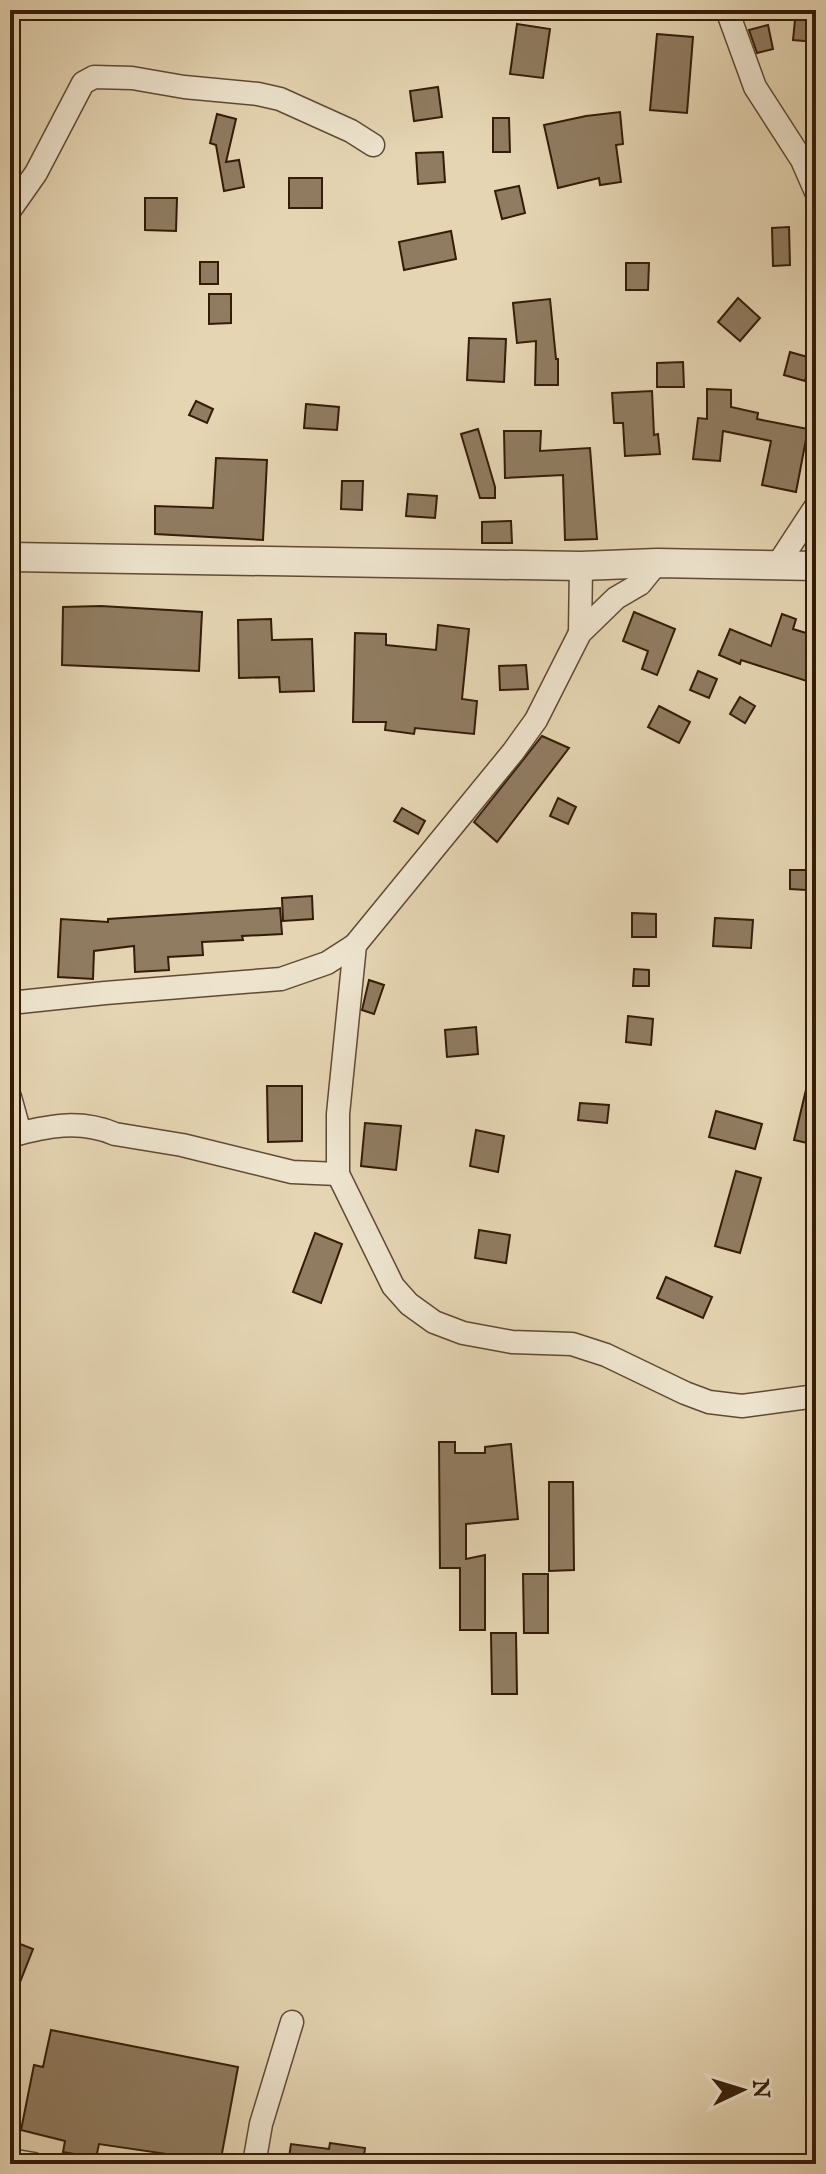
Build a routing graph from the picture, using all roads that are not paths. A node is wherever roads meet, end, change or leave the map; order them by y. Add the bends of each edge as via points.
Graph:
1 (727, 10) edge
2 (373, 145) dead end
3 (816, 192) edge
4 (10, 210) edge
5 (816, 506) edge
6 (10, 557) edge
7 (657, 563) junction
8 (581, 566) junction
9 (816, 566) edge
10 (776, 567) junction
11 (580, 633) junction
12 (355, 945) junction
13 (10, 1003) edge
14 (10, 1097) edge
15 (15, 1134) edge
16 (338, 1174) junction
17 (816, 1396) edge
18 (292, 2022) dead end
19 (10, 2160) edge
20 (34, 2164) edge
21 (254, 2164) edge

1 - 3 street via 755,87
2 - 4 street via 280,99 94,77 83,83 36,173
5 - 10 street
6 - 8 street
7 - 8 street
7 - 10 street
7 - 11 street via 640,584 616,598
8 - 11 street
9 - 10 street
11 - 12 street via 536,720 513,752
12 - 13 street via 327,963 281,979
12 - 16 street via 338,1114
14 - 15 street
15 - 16 street via 87,1124 292,1172
16 - 17 street via 393,1286 434,1322 512,1342 572,1344 709,1402 742,1406
18 - 21 street
19 - 20 street

